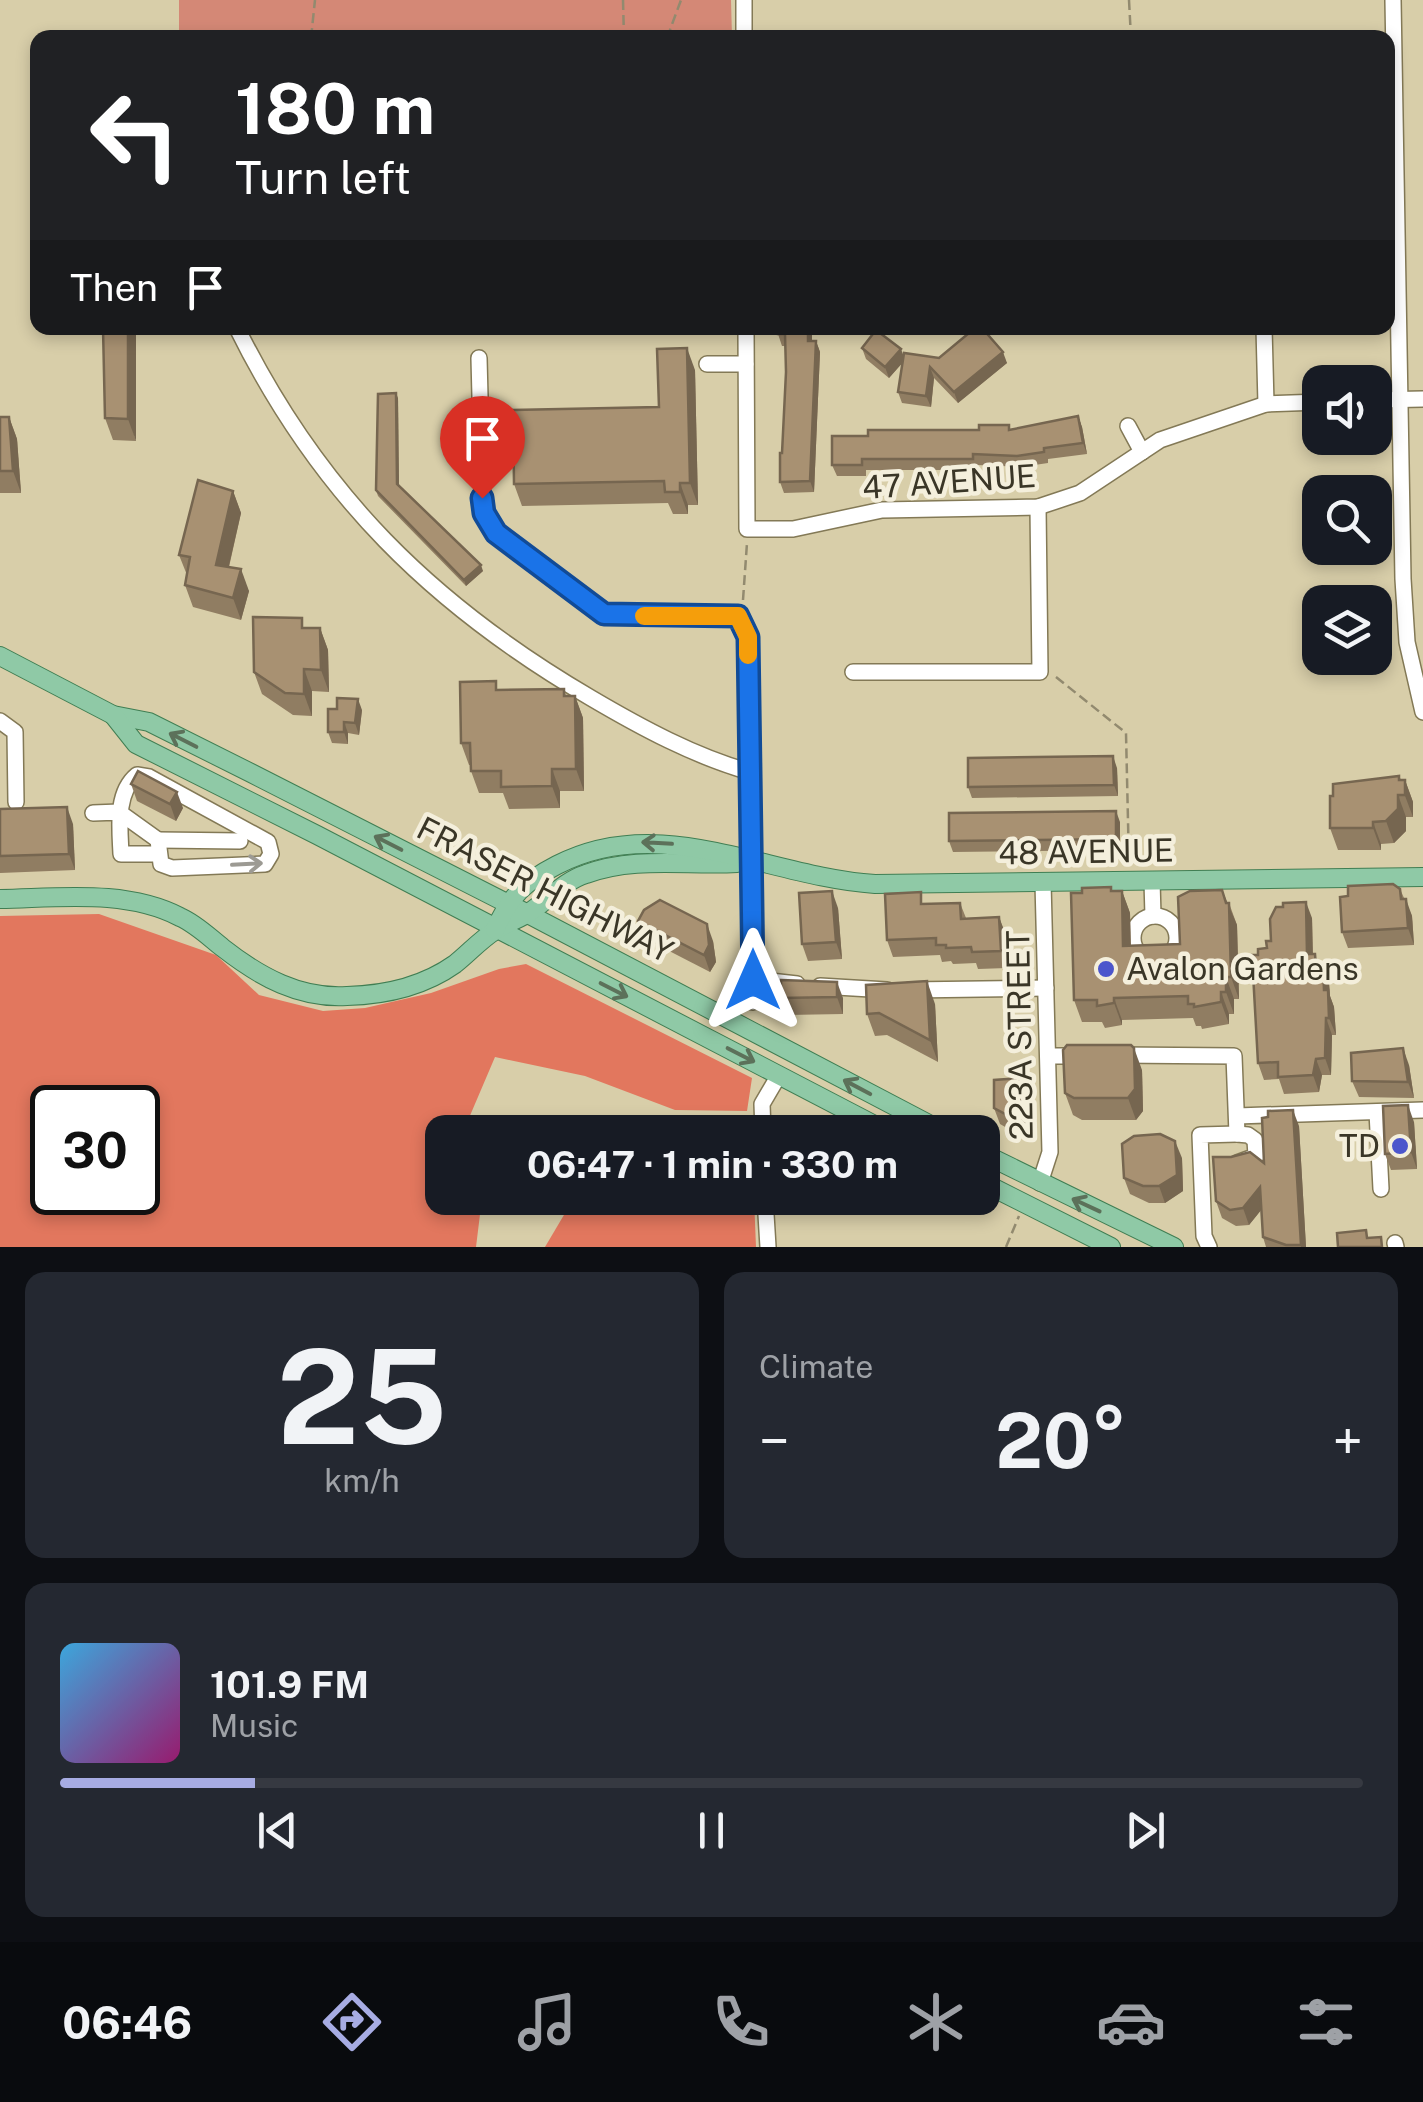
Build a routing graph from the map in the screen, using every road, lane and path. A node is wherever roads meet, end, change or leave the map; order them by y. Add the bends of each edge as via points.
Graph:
1 (315, 0) edge
2 (623, 0) edge
3 (681, 0) edge
4 (744, 0) edge
5 (1129, 0) edge
6 (1394, 0) edge
7 (313, 30) edge
8 (624, 30) edge
9 (670, 30) edge
10 (744, 30) edge
11 (1131, 30) edge
12 (1394, 30) edge
13 (1395, 66) edge
14 (241, 335) edge
15 (746, 335) edge
16 (1264, 335) edge
17 (479, 358) dead end
18 (707, 364) dead end
19 (746, 364) junction
20 (1392, 399) edge
21 (1400, 399) junction
22 (1423, 399) edge
23 (1302, 403) edge
24 (1266, 404) junction
25 (1128, 426) dead end
26 (1142, 452) junction
27 (1038, 508) junction
28 (747, 529) junction
29 (738, 616) junction
30 (0, 656) edge
31 (853, 672) dead end
32 (1040, 672) junction
33 (1423, 712) edge
34 (113, 716) junction
35 (0, 721) edge
36 (750, 772) junction
37 (16, 802) dead end
38 (120, 812) junction
39 (93, 813) dead end
40 (240, 841) dead end
41 (157, 847) junction
42 (752, 862) junction
43 (1423, 877) edge
44 (1152, 881) junction
45 (1129, 882) junction
46 (1043, 883) junction
47 (0, 899) edge
48 (507, 903) junction
49 (528, 914) junction
50 (1153, 916) dead end
51 (495, 930) junction
52 (753, 980) junction
53 (1046, 988) junction
54 (753, 1002) dead end
55 (1048, 1056) junction
56 (779, 1075) junction
57 (1423, 1110) edge
58 (1377, 1112) junction
59 (762, 1115) edge
60 (855, 1115) edge
61 (912, 1115) edge
62 (1236, 1116) junction
63 (1237, 1134) junction
64 (1200, 1157) junction
65 (1000, 1162) edge
66 (1040, 1183) junction
67 (1381, 1189) dead end
68 (1000, 1191) edge
69 (1025, 1204) junction
70 (767, 1215) edge
71 (1202, 1243) edge
72 (768, 1247) edge
73 (1006, 1247) edge
74 (1111, 1247) edge
75 (1174, 1247) edge

1 - 7 path
2 - 8 path
3 - 9 path
4 - 10 street
5 - 11 path
6 - 12 street
13 - 21 street
14 - 36 street via 317,463 425,580 563,682 684,748
15 - 19 street
16 - 24 street
17 - 29 street via 482,498 496,533 604,614
18 - 19 street
19 - 28 street
20 - 21 street
21 - 22 street
21 - 33 street via 1407,642
23 - 24 street, 47 AVENUE
24 - 26 street, 47 AVENUE
25 - 26 street
26 - 27 street, 47 AVENUE via 1080,493
27 - 28 street, 47 AVENUE via 882,510 794,528
27 - 32 street
28 - 29 path via 746,592
29 - 36 street via 748,637
30 - 34 main road, FRASER HIGHWAY
31 - 32 street
32 - 45 path via 1126,733
48 -> 34 main road, FRASER HIGHWAY via 148,722
34 - 51 main road, FRASER HIGHWAY via 136,744
35 - 37 street via 16,732
36 - 42 street
38 - 39 street
38 - 41 street
38 - 41 street via 121,854
41 -> 38 street via 161,864 172,868 265,864 270,854 268,842 148,778 130,781
40 - 41 street
42 - 46 main road, 48 AVENUE via 857,883
42 -> 48 main road, 48 AVENUE via 694,846 618,845 557,865
42 - 49 main road, 48 AVENUE via 606,868 571,881
42 - 52 street
43 - 44 main road, 48 AVENUE
44 - 45 main road, 48 AVENUE
44 - 50 street
45 - 46 main road, 48 AVENUE
46 - 53 street, 223A STREET
47 - 51 main road, 48 AVENUE via 94,897 158,908 278,984 326,997 384,994 416,984 453,965
48 - 49 main road, FRASER HIGHWAY
48 - 51 main road, 48 AVENUE
49 - 51 main road, 48 AVENUE
61 -> 49 main road, FRASER HIGHWAY
51 -> 56 main road, FRASER HIGHWAY
52 - 53 street via 878,990
52 - 54 street
53 - 55 street, 223A STREET
55 - 62 street via 1234,1056
55 - 66 street, 223A STREET via 1050,1152
56 - 59 street
56 - 60 main road, FRASER HIGHWAY
57 - 58 street
58 - 62 street
58 - 67 street
62 - 63 street
63 - 64 street via 1200,1135
63 - 64 street via 1255,1140 1256,1156 1244,1163
64 - 71 street
65 - 66 main road
75 -> 66 main road
68 - 69 main road
69 - 73 path
69 - 74 main road
70 - 72 street

